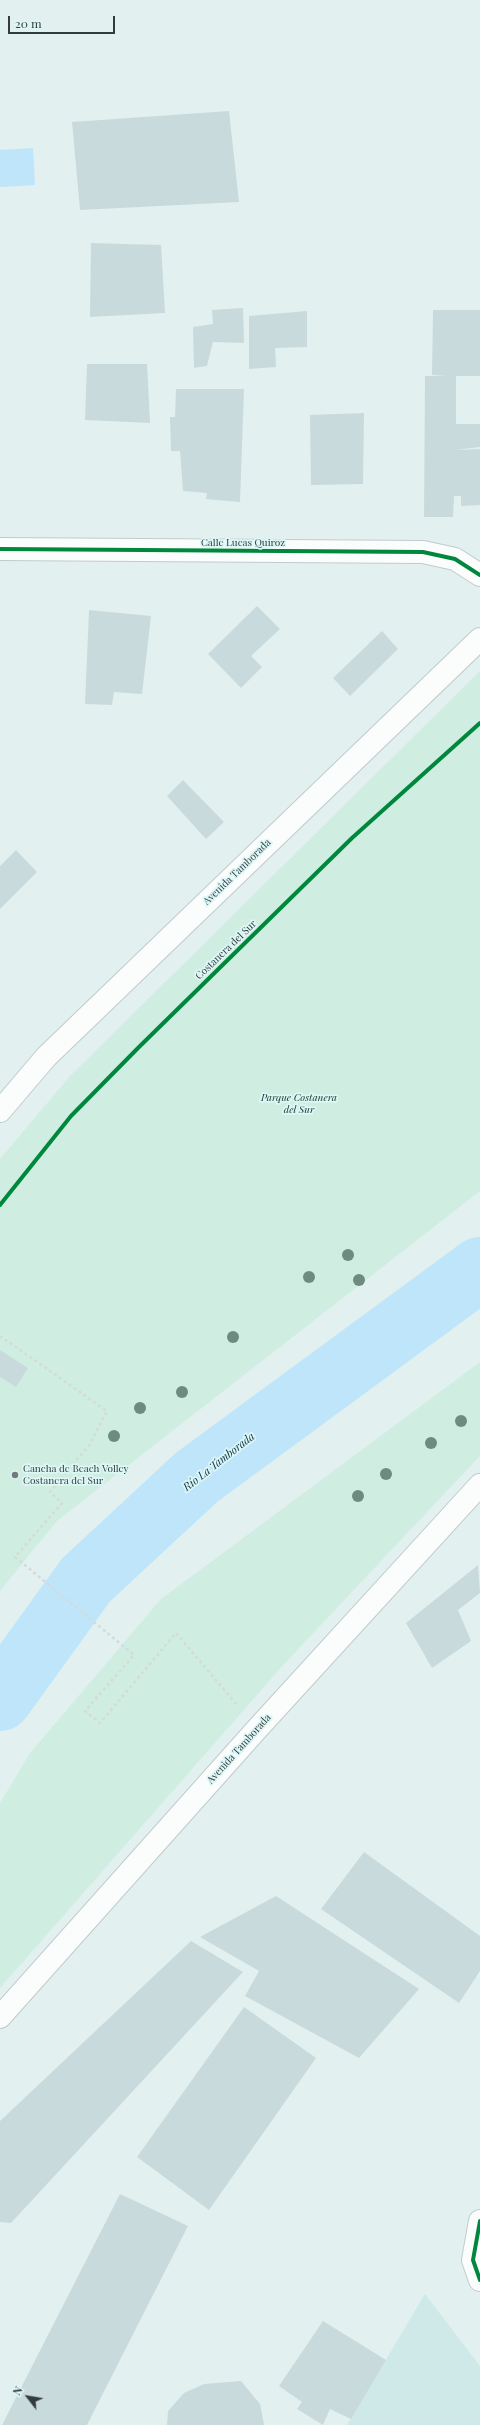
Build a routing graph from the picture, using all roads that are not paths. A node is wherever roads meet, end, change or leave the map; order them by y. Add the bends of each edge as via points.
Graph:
1 (0, 549) edge
2 (480, 575) edge
3 (480, 639) edge
4 (0, 1111) edge
5 (480, 1485) edge
6 (0, 2016) edge
7 (480, 2221) edge
8 (480, 2280) edge

1 - 2 main road, Calle Lucas Quiroz via 423,552 455,559
3 - 4 main road, Avenida Tamborada via 46,1057
5 - 6 main road, Avenida Tamborada via 257,1728
7 - 8 main road via 473,2260

